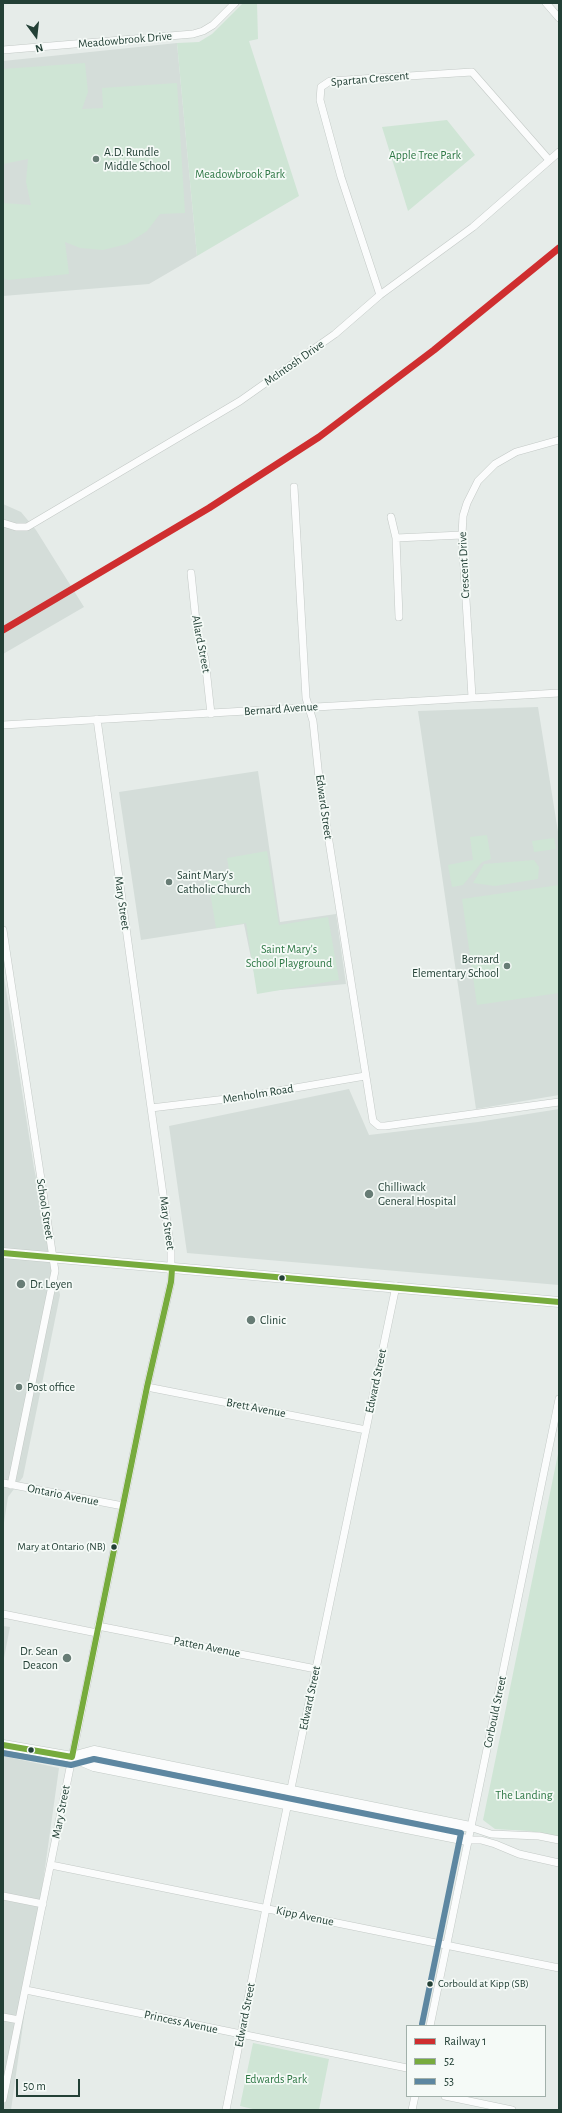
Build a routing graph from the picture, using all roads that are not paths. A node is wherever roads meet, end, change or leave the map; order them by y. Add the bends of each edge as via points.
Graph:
1 (236, 3) edge
2 (546, 3) edge
3 (559, 18) edge
4 (3, 50) edge
5 (559, 152) edge
6 (549, 160) junction
7 (380, 295) junction
8 (559, 440) edge
9 (294, 487) dead end
10 (391, 517) dead end
11 (3, 523) edge
12 (462, 535) junction
13 (396, 538) junction
14 (191, 573) dead end
15 (399, 617) dead end
16 (559, 693) edge
17 (472, 697) junction
18 (310, 708) junction
19 (211, 714) junction
20 (97, 719) junction
21 (3, 725) edge
22 (3, 930) edge
23 (365, 1076) junction
24 (559, 1102) edge
25 (151, 1108) junction
26 (3, 1253) edge
27 (53, 1257) junction
28 (172, 1269) junction
29 (396, 1286) junction
30 (559, 1302) edge
31 (146, 1387) junction
32 (559, 1399) edge
33 (366, 1430) junction
34 (3, 1483) edge
35 (11, 1485) junction
36 (123, 1506) junction
37 (3, 1614) edge
38 (98, 1629) junction
39 (316, 1669) junction
40 (3, 1744) edge
41 (72, 1757) junction
42 (291, 1791) junction
43 (288, 1804) junction
44 (470, 1827) junction
45 (467, 1840) junction
46 (559, 1840) edge
47 (559, 1863) edge
48 (51, 1865) junction
49 (3, 1896) edge
50 (43, 1904) junction
51 (266, 1908) junction
52 (447, 1946) junction
53 (559, 1968) edge
54 (26, 1990) junction
55 (3, 2016) edge
56 (19, 2020) junction
57 (430, 2025) edge
58 (241, 2034) junction
59 (406, 2068) edge
60 (415, 2097) edge
61 (450, 2097) edge
62 (3, 2099) edge
63 (226, 2110) edge
64 (412, 2110) edge
65 (512, 2110) edge

1 - 4 street, Meadowbrook Drive via 213,25 193,34
2 - 3 street
5 - 6 street, McIntosh Drive
6 - 7 street, McIntosh Drive via 473,227
6 - 7 street, Spartan Crescent via 472,72 330,81 321,87 320,100 341,177
7 - 11 street, McIntosh Drive via 335,334 240,401 27,527
8 - 12 street, Crescent Drive via 516,452 486,472 469,497 463,516
9 - 18 street, Edward Street via 306,698
10 - 13 street
12 - 13 street
12 - 17 street, Crescent Drive
13 - 15 street
14 - 19 street, Allard Street via 197,631 205,659
16 - 17 street, Bernard Avenue
17 - 18 street, Bernard Avenue
18 - 19 street, Bernard Avenue
18 - 23 street, Edward Street
19 - 20 street, Bernard Avenue
20 - 21 street, Bernard Avenue
20 - 25 street, Mary Street
22 - 27 street, School Street
23 - 24 street, Edward Street via 372,1117 376,1124 385,1126
23 - 25 street, Menholm Road via 242,1097
25 - 28 street, Mary Street
26 - 27 street
27 - 28 street
27 - 35 street, School Street via 55,1271
28 - 29 street
28 - 31 street, Mary Street
29 - 30 street
29 - 33 street, Edward Street
31 - 33 street, Brett Avenue
31 - 36 street, Mary Street
32 - 44 street, Corbould Street
33 - 39 street, Edward Street
34 - 35 street, Ontario Avenue
35 - 36 street, Ontario Avenue
36 - 38 street, Mary Street
37 - 38 street, Patten Avenue
38 - 39 street, Patten Avenue
38 - 41 street, Mary Street
39 - 42 street, Edward Street
40 - 41 street
41 - 42 street via 94,1751
41 - 43 street via 94,1766
41 - 48 street, Mary Street
42 - 43 street, Edward Street
42 - 44 street
43 - 45 street
43 - 51 street, Edward Street
44 - 45 street, Corbould Street
44 - 46 street via 491,1834 539,1836
45 - 47 street via 481,1840 519,1854
45 - 52 street, Corbould Street
48 - 50 street, Mary Street
48 - 51 street, Kipp Avenue
49 - 50 street
50 - 54 street, Mary Street
51 - 52 street, Kipp Avenue
51 - 58 street, Edward Street
52 - 53 street, Kipp Avenue
52 - 57 street, Corbould Street
54 - 56 street, Mary Street
54 - 58 street, Princess Avenue
55 - 56 street
56 - 62 street, Mary Street
58 - 59 street, Princess Avenue
58 - 63 street, Edward Street
60 - 64 street
61 - 65 street

